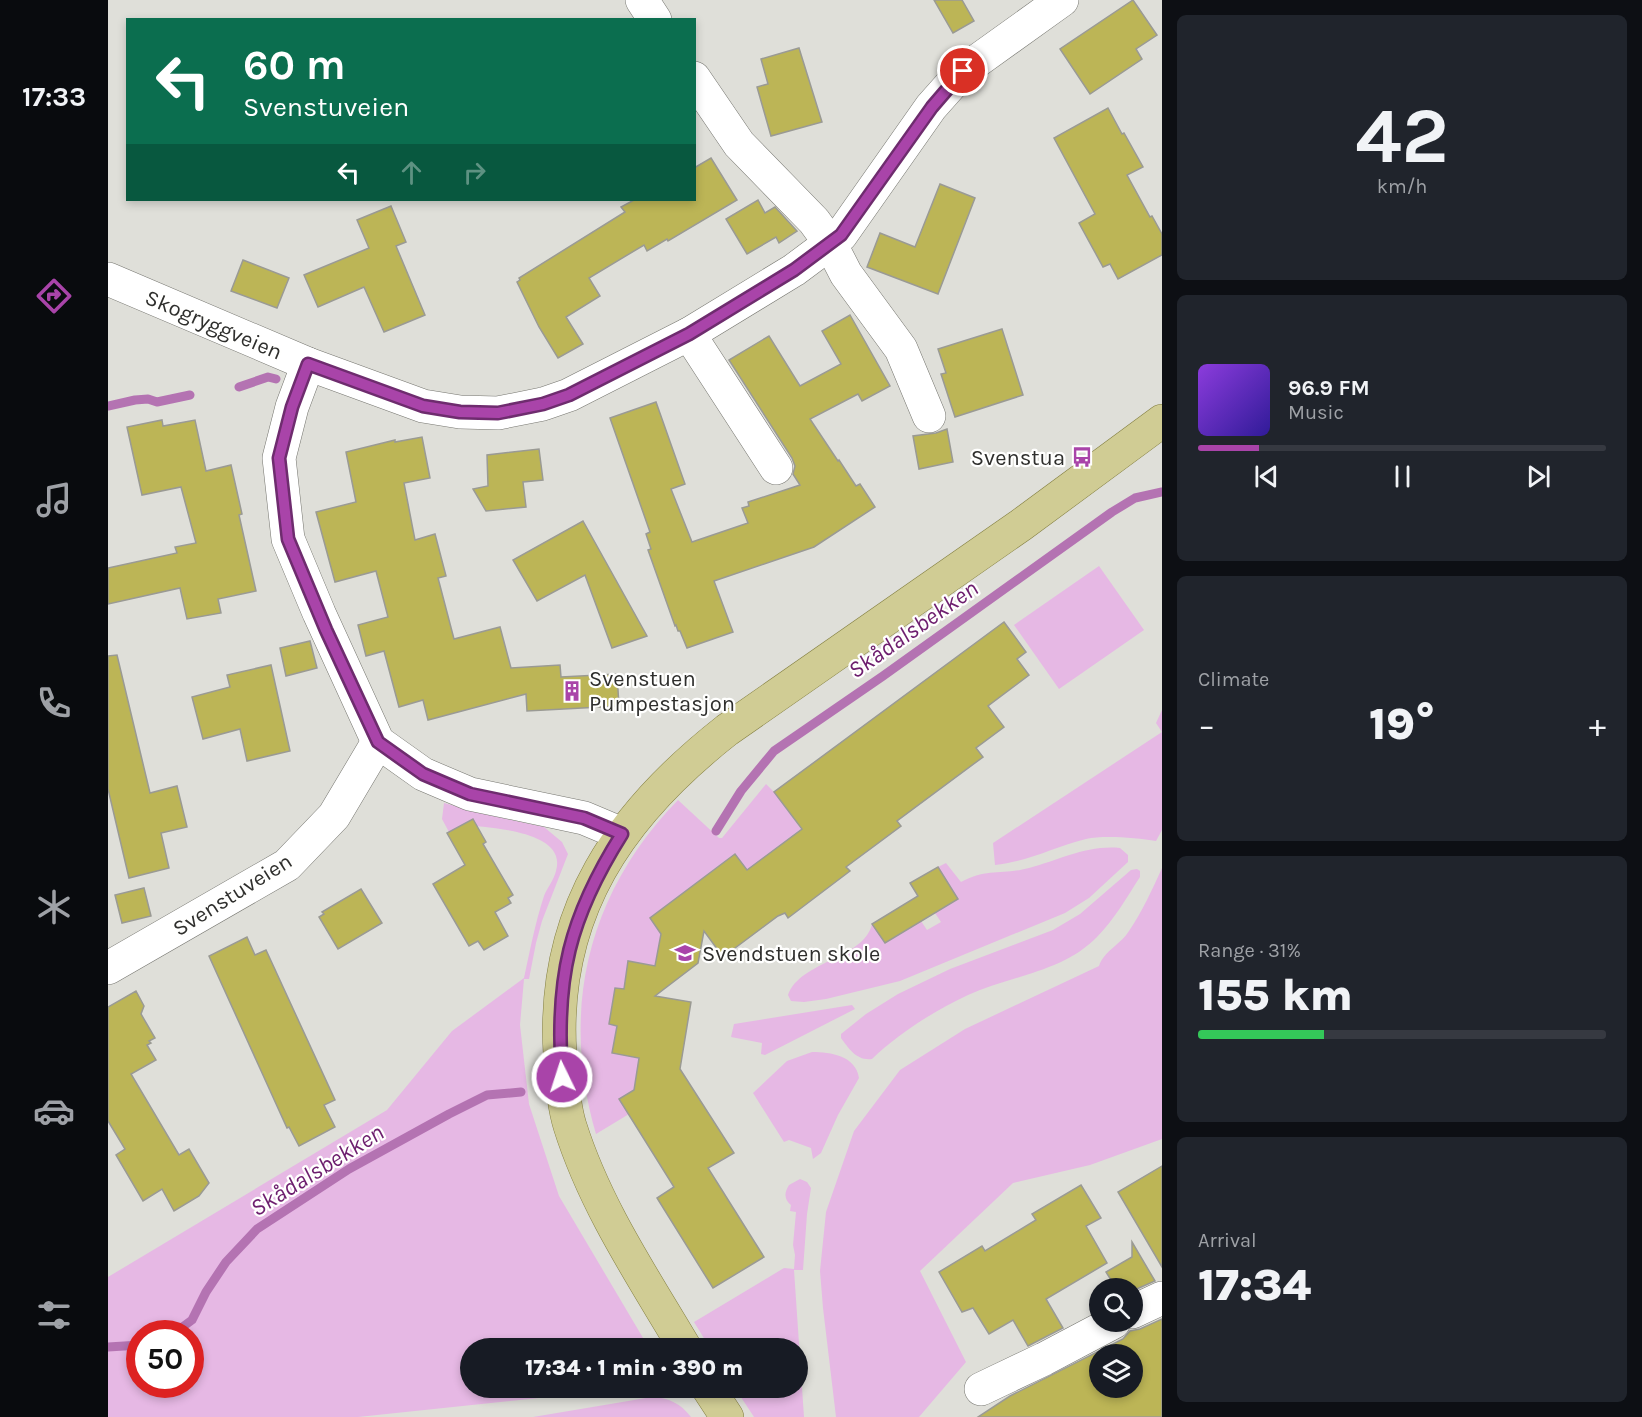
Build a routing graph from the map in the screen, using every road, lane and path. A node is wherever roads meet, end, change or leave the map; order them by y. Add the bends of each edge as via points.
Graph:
1 (642, 0) edge
2 (1062, 0) edge
3 (654, 18) edge
4 (696, 81) edge
5 (830, 243) junction
6 (108, 279) edge
7 (689, 334) junction
8 (308, 364) junction
9 (929, 416) dead end
10 (1162, 421) edge
11 (776, 468) dead end
12 (378, 742) junction
13 (622, 834) junction
14 (108, 968) edge
15 (1162, 1298) edge
16 (1143, 1307) edge
17 (1095, 1332) edge
18 (679, 1338) edge
19 (981, 1389) dead end
20 (715, 1398) edge
21 (727, 1417) edge

1 - 3 street
2 - 5 street, Skogryggveien via 963,71 932,107 841,235
4 - 5 street via 739,144 814,221
5 - 7 street, Skogryggveien via 794,270
5 - 9 street via 846,274 901,349
6 - 8 street, Skogryggveien
7 - 8 street, Skogryggveien via 569,395 498,413 423,406
7 - 11 street
8 - 12 street via 279,458 288,539
10 - 13 main road via 728,730 670,778
12 - 13 street via 423,774 470,794 584,818
12 - 14 street, Svenstuveien via 334,816 287,865
13 - 18 main road via 592,886 568,950 560,1010 562,1077 569,1124 592,1183
15 - 16 street
17 - 19 street
20 - 21 main road

